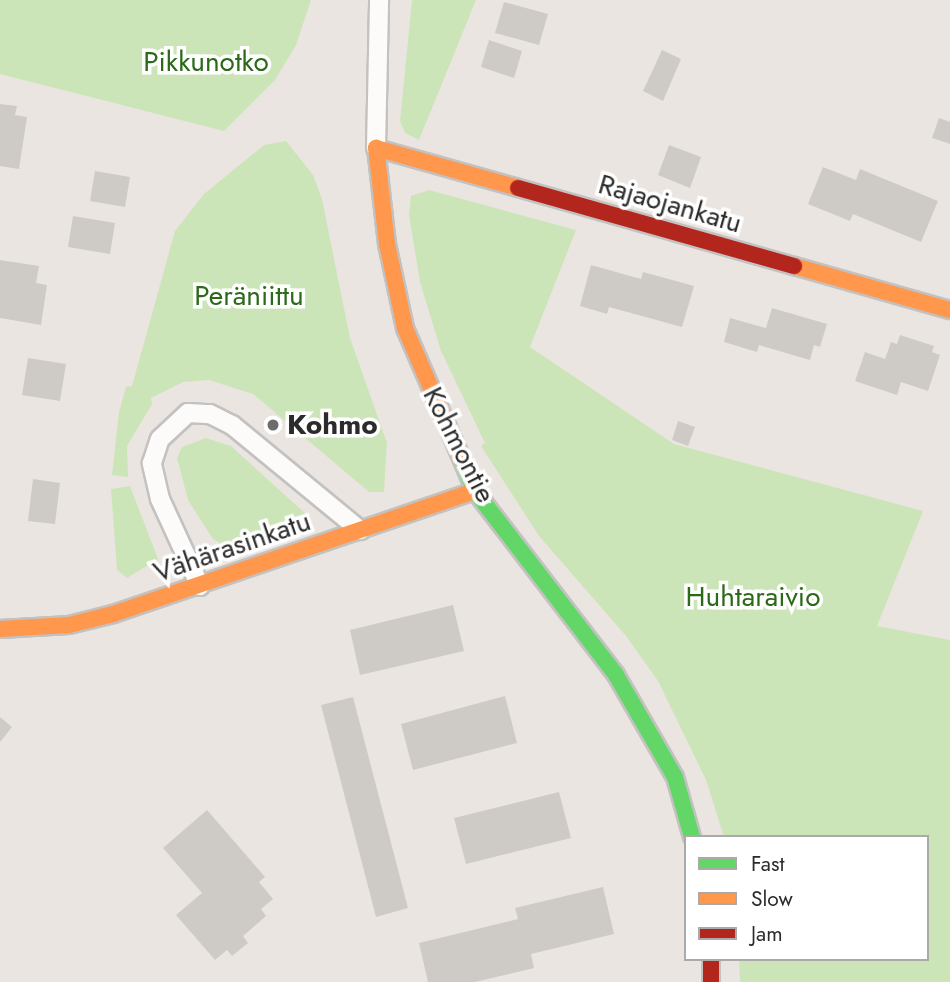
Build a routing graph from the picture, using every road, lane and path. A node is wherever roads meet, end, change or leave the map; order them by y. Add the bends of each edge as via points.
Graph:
1 (379, 0) edge
2 (376, 148) junction
3 (950, 310) edge
4 (475, 491) junction
5 (360, 530) junction
6 (201, 587) junction
7 (0, 629) edge
8 (691, 835) edge
9 (711, 961) edge
10 (711, 982) edge

1 - 2 lane, Kohmontie
2 - 3 street, Rajaojankatu
2 - 4 street, Kohmontie via 387,244 405,328
4 - 5 street, Vähärasinkatu
4 - 8 street, Kohmontie via 616,675 652,732 675,777
5 - 6 street, Vähärasinkatu
5 - 6 lane via 232,425 210,414 188,413 160,439 152,463 160,499
6 - 7 street, Vähärasinkatu via 69,625
9 - 10 street

